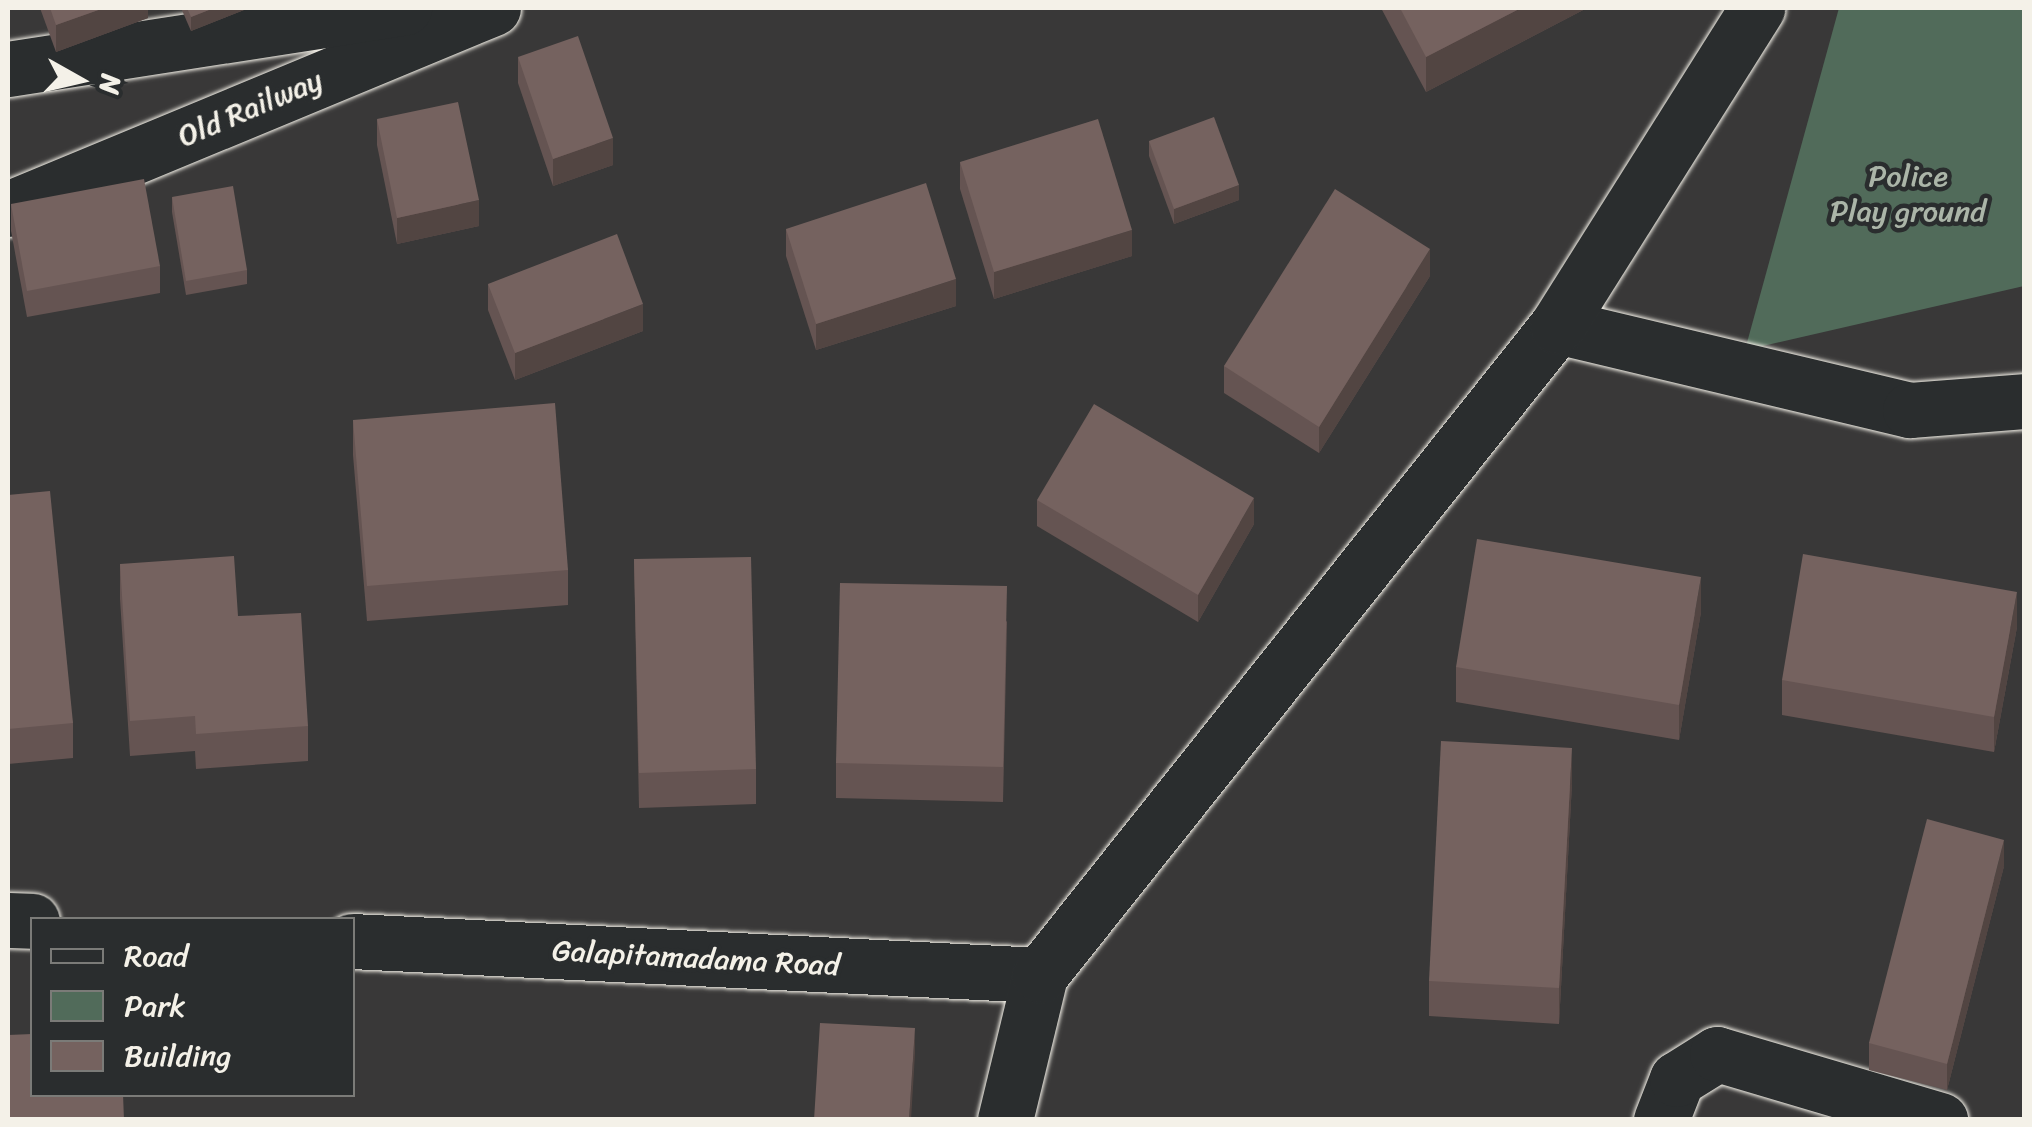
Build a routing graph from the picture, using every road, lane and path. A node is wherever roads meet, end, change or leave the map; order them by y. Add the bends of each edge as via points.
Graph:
1 (404, 8) edge
2 (493, 8) edge
3 (1756, 8) edge
4 (8, 68) edge
5 (8, 209) edge
6 (1557, 326) junction
7 (2024, 401) edge
8 (355, 941) edge
9 (1040, 975) junction
10 (1005, 1120) edge
11 (1661, 1120) edge
12 (1940, 1120) edge

1 - 4 main road
2 - 5 main road, Old Railway
3 - 6 main road
6 - 7 main road via 1910,410
6 - 9 main road
8 - 9 main road, Galapitamadama Road
9 - 10 main road
11 - 12 main road via 1677,1078 1717,1054

